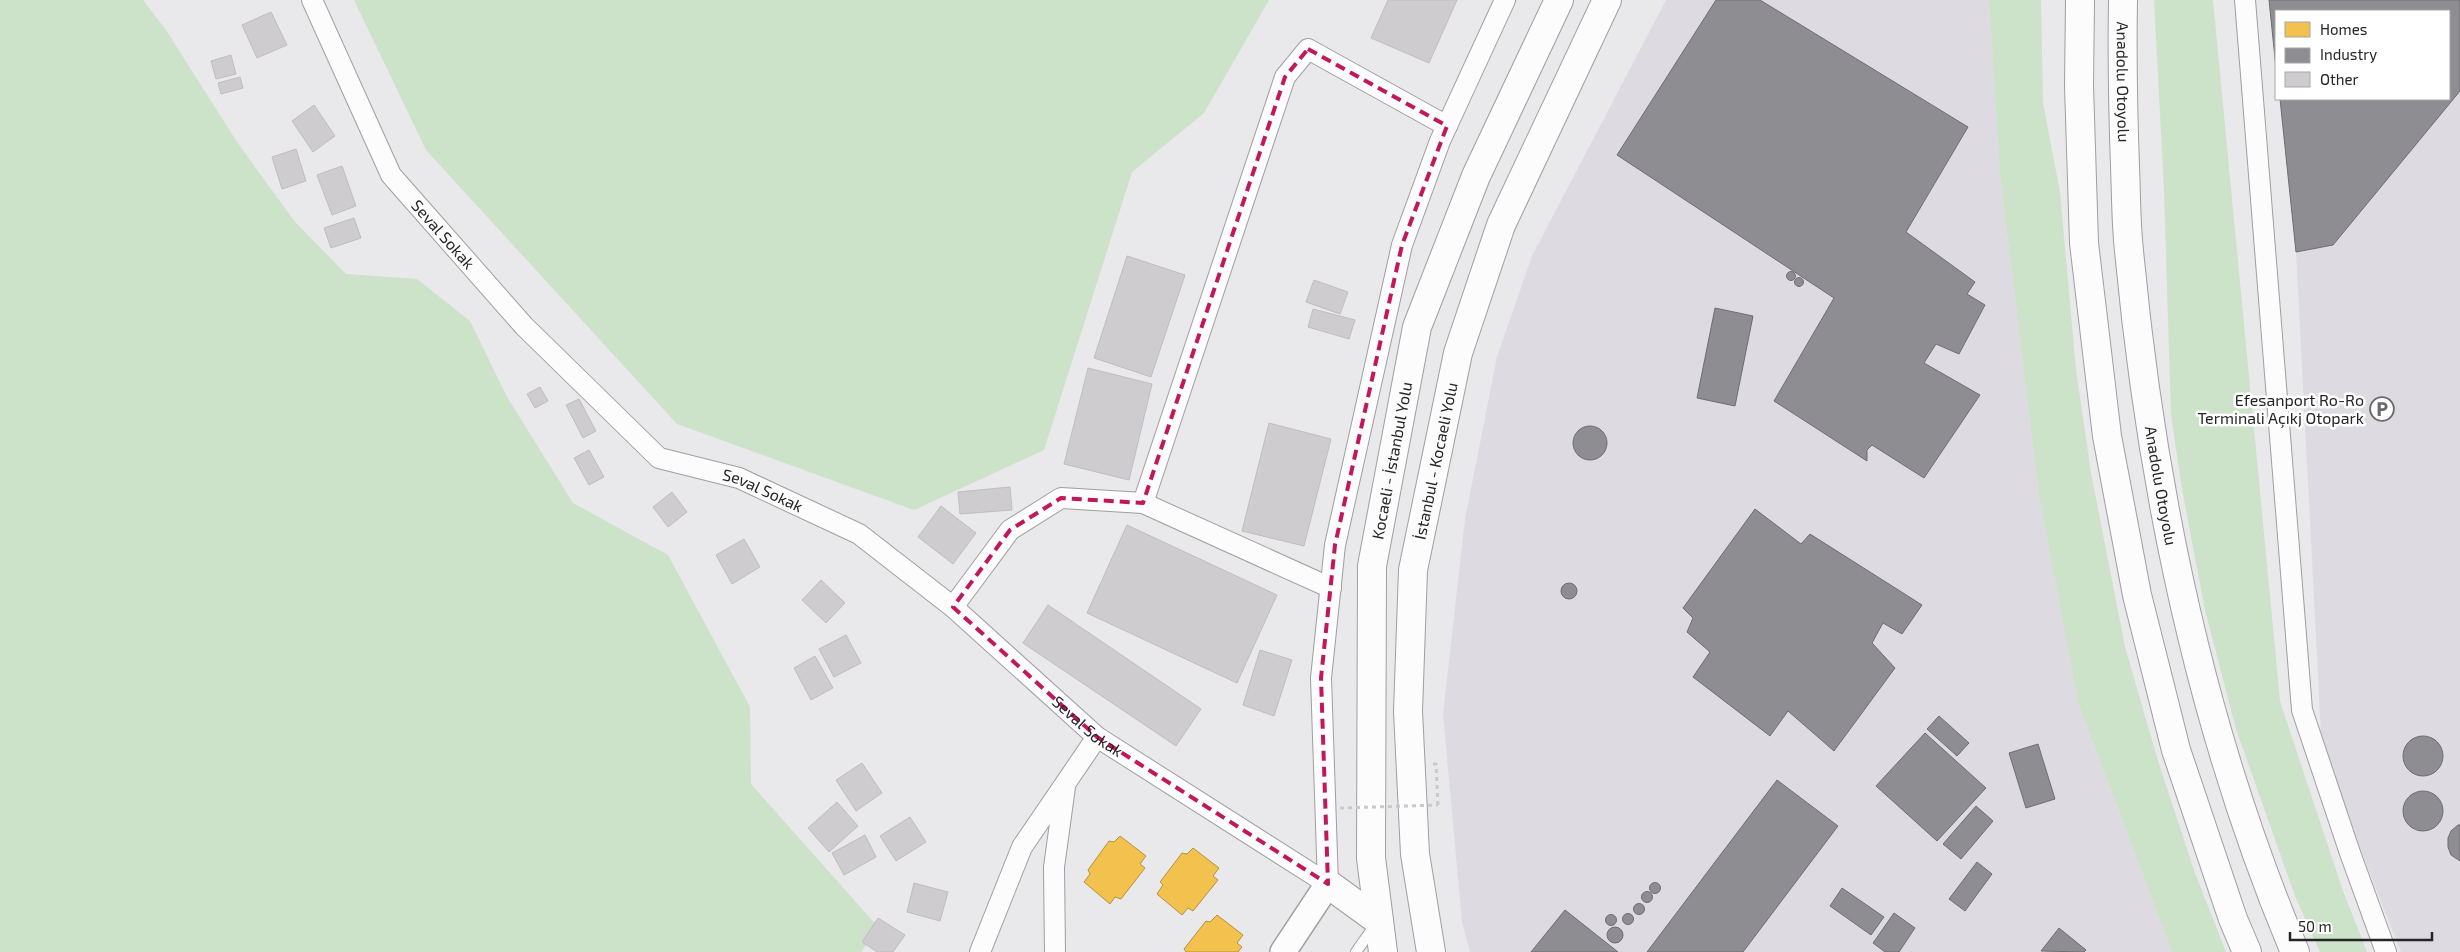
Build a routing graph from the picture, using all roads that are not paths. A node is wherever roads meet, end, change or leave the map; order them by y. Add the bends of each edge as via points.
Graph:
1 (312, 0) edge
2 (1505, 0) edge
3 (1559, 0) edge
4 (1607, 0) edge
5 (2080, 0) edge
6 (2123, 0) edge
7 (2245, 0) edge
8 (1447, 126) junction
9 (1142, 503) junction
10 (1331, 588) junction
11 (953, 608) junction
12 (1097, 738) junction
13 (1065, 784) junction
14 (1328, 884) junction
15 (1379, 921) junction
16 (980, 952) edge
17 (1055, 952) edge
18 (1283, 952) edge
19 (1356, 952) edge
20 (1383, 952) edge
21 (1431, 952) edge
22 (2248, 952) edge
23 (2295, 952) edge
24 (2386, 952) edge

1 - 11 street, Seval Sokak via 392,175 524,326 659,458 739,478 859,534
2 - 8 street
3 - 15 highway, Kocaeli - İstanbul Yolu via 1476,176 1417,327 1372,566 1371,858
4 - 21 highway, İstanbul - Kocaeli Yolu via 1498,234 1458,353 1413,570 1408,711 1415,854
5 - 22 highway via 2084,243 2106,436 2137,595 2176,750 2233,919
6 - 23 highway, Anadolu Otoyolu via 2122,78 2128,238 2152,438 2177,573 2218,738 2271,896
7 - 24 street via 2302,710
8 - 9 street via 1308,49 1285,77
8 - 10 street via 1402,245 1335,545
9 - 10 street
9 - 11 street via 1061,498 1010,530
10 - 14 street via 1321,678
11 - 12 street, Seval Sokak
12 - 13 street
12 - 14 street, Seval Sokak
13 - 16 street via 1022,847
13 - 17 street via 1054,867
14 - 15 highway
14 - 18 street
15 - 19 lane
15 - 20 highway, Kocaeli - İstanbul Yolu

